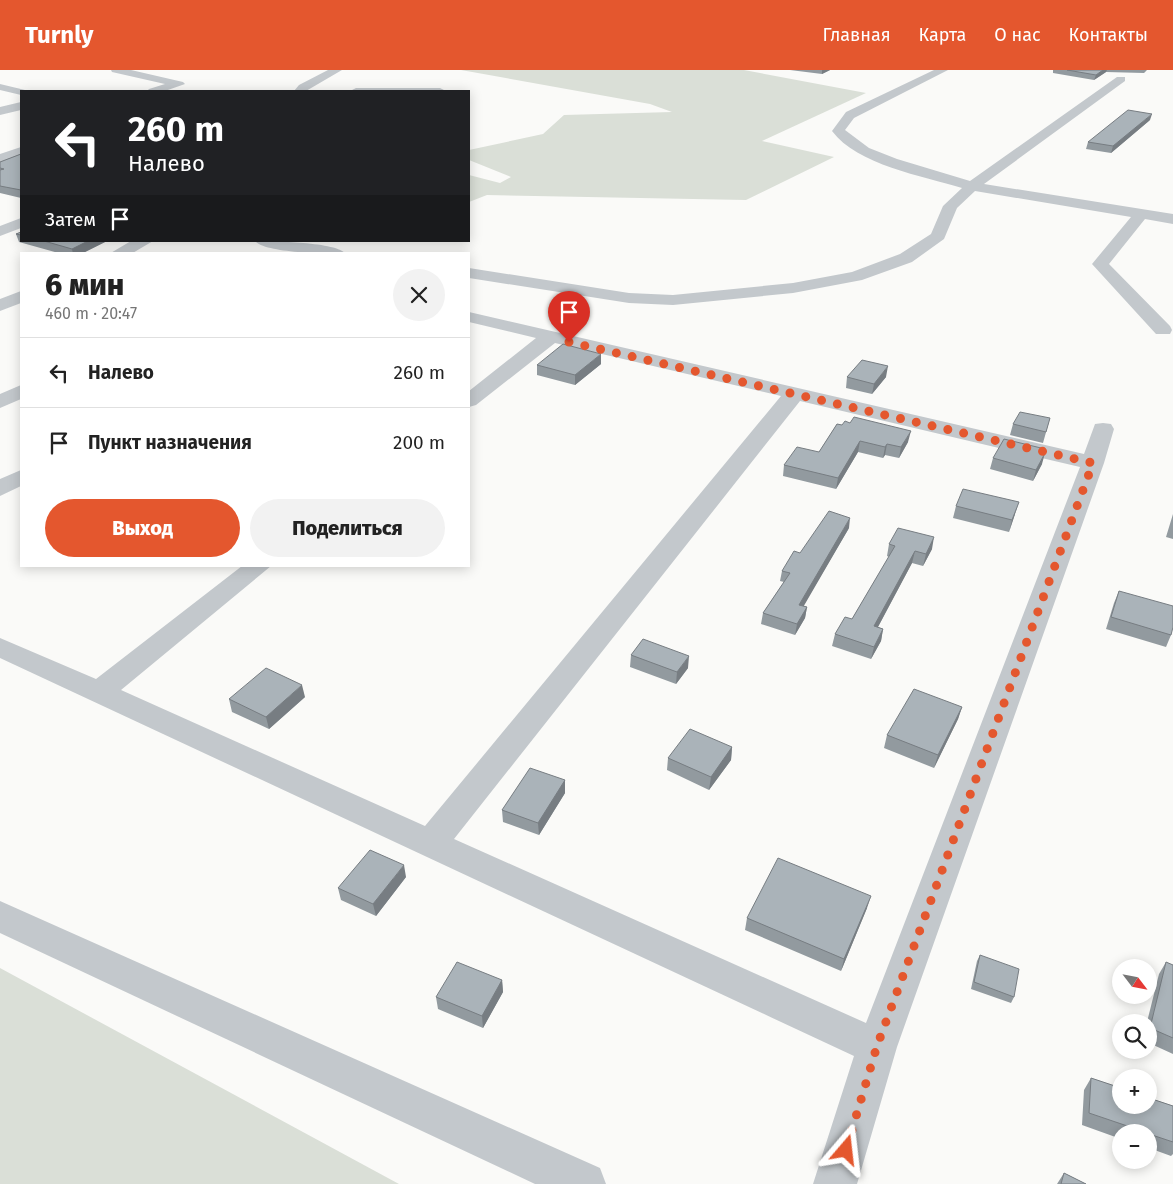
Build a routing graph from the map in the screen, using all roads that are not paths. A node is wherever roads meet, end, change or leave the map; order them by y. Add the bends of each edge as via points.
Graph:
1 (116, 70) edge
2 (337, 70) edge
3 (943, 70) edge
4 (1121, 79) dead end
5 (0, 87) edge
6 (157, 90) edge
7 (301, 90) edge
8 (20, 92) edge
9 (20, 106) edge
10 (0, 111) edge
11 (12, 152) edge
12 (0, 158) edge
13 (972, 186) junction
14 (1141, 214) junction
15 (1170, 215) edge
16 (20, 223) edge
17 (0, 231) edge
18 (143, 242) edge
19 (269, 242) edge
20 (121, 252) edge
21 (326, 252) edge
22 (470, 274) edge
23 (20, 296) edge
24 (0, 306) edge
25 (470, 317) edge
26 (1163, 330) dead end
27 (550, 337) junction
28 (20, 392) edge
29 (794, 394) junction
30 (470, 400) edge
31 (0, 402) edge
32 (1103, 429) dead end
33 (1093, 463) junction
34 (20, 478) edge
35 (0, 489) edge
36 (257, 567) edge
37 (0, 647) edge
38 (100, 691) junction
39 (431, 843) junction
40 (0, 916) edge
41 (877, 1046) junction
42 (584, 1184) edge
43 (835, 1184) edge

1 - 6 street via 179,84
2 - 7 street
3 - 13 street via 850,115 838,131 864,151
4 - 13 street
5 - 8 street
9 - 10 street
11 - 12 street
13 - 14 street
13 - 22 street via 950,206 938,236 906,258 856,276 793,288 673,300 629,298
14 - 15 street
14 - 26 street via 1100,264
16 - 17 street
18 - 20 street
19 - 21 street
23 - 24 street
25 - 27 street
27 - 29 street
27 - 30 street
28 - 31 street
29 - 33 street
29 - 39 street
32 - 33 street
33 - 41 street
34 - 35 street
36 - 38 street
37 - 38 street
38 - 39 street
39 - 41 street
40 - 42 street
41 - 43 street

